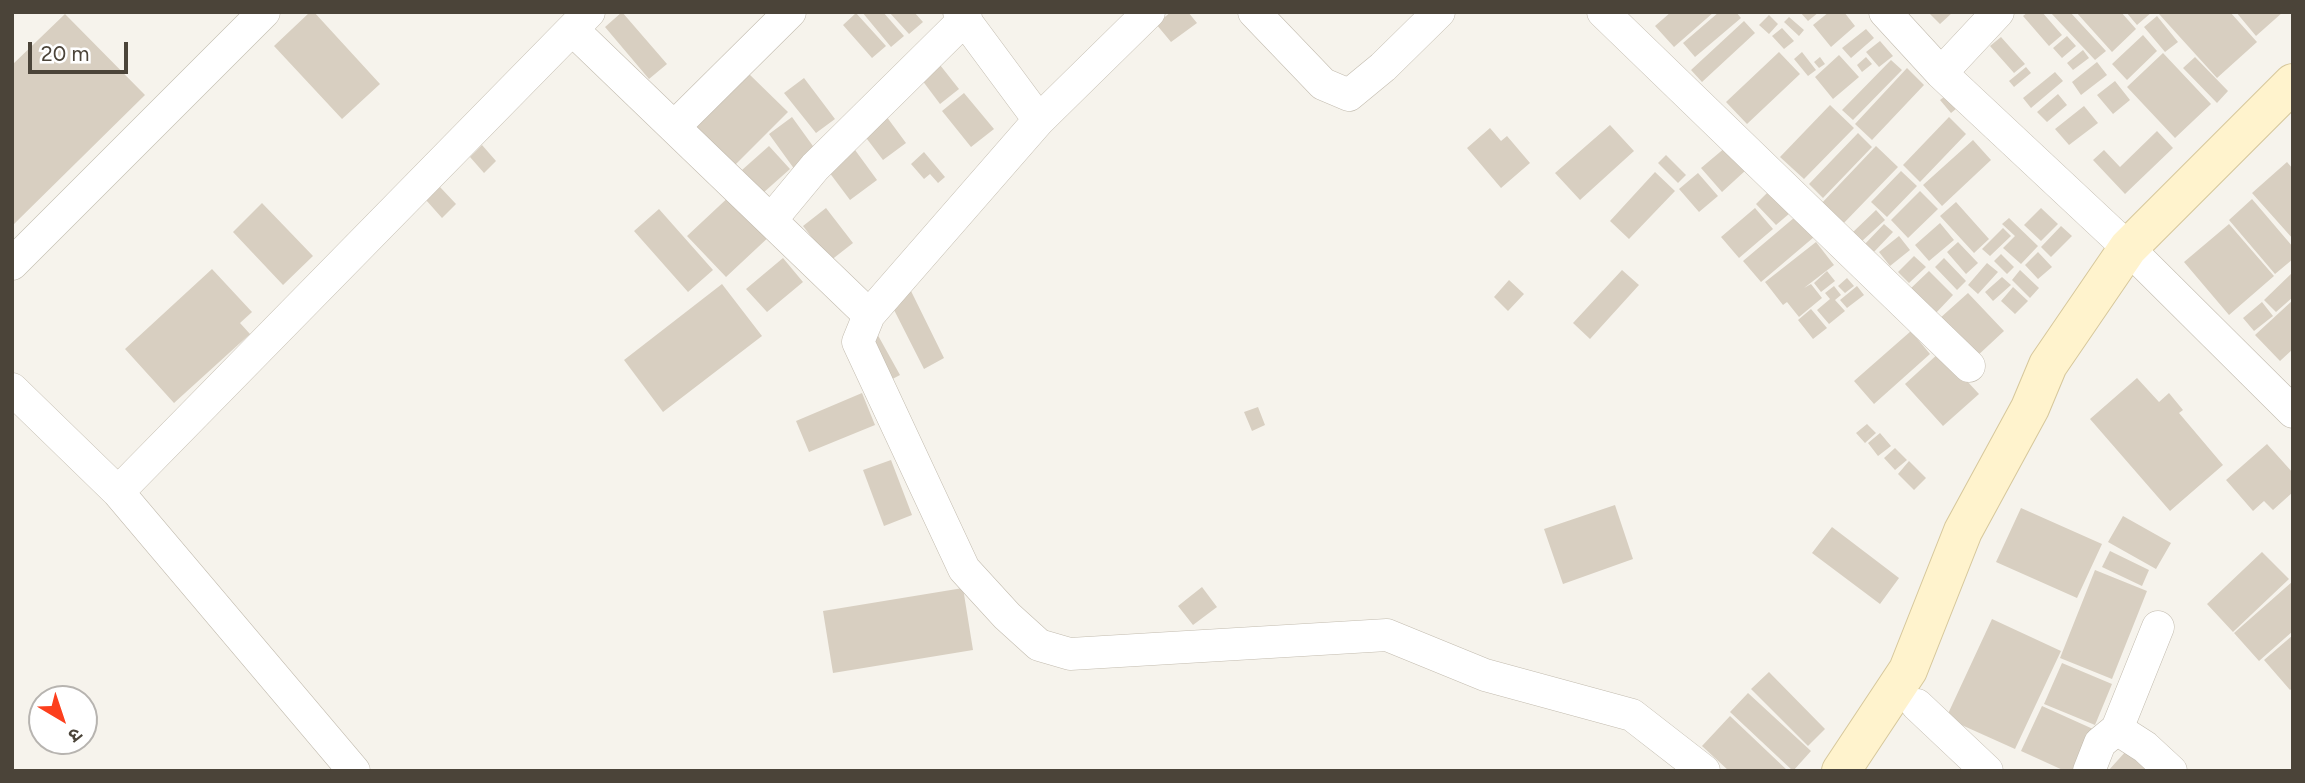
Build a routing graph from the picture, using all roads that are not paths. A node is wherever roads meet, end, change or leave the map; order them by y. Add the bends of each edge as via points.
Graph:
1 (264, 12) edge
2 (790, 12) edge
3 (1149, 12) edge
4 (1254, 12) edge
5 (1439, 12) edge
6 (1603, 12) edge
7 (1885, 12) edge
8 (1998, 12) edge
9 (962, 15) edge
10 (581, 21) edge
11 (1941, 73) junction
12 (2292, 85) edge
13 (1039, 120) junction
14 (674, 127) junction
15 (771, 220) junction
16 (2128, 248) junction
17 (12, 264) edge
18 (869, 315) junction
19 (1969, 366) dead end
20 (12, 388) edge
21 (2293, 412) edge
22 (118, 492) junction
23 (2158, 627) dead end
24 (1917, 705) dead end
25 (2117, 729) junction
26 (354, 771) edge
27 (1704, 771) edge
28 (1841, 771) edge
29 (1987, 771) edge
30 (2089, 771) edge
31 (2171, 771) edge

1 - 17 street
2 - 14 street
3 - 13 street
4 - 5 street via 1323,84 1349,95
6 - 19 street
7 - 11 street
8 - 11 street
9 - 13 street
9 - 15 street via 815,167
10 - 14 street
10 - 22 street
11 - 16 street
12 - 16 street
13 - 18 street
14 - 15 street
15 - 18 street
16 - 21 street
16 - 28 street via 2048,365 2030,408 1963,531 1908,670
18 - 27 street via 858,342 964,569 1039,645 1070,654 1387,635 1485,675 1632,715
20 - 22 street
22 - 26 street
23 - 25 street
24 - 29 street
25 - 30 street via 2100,743
25 - 31 street

